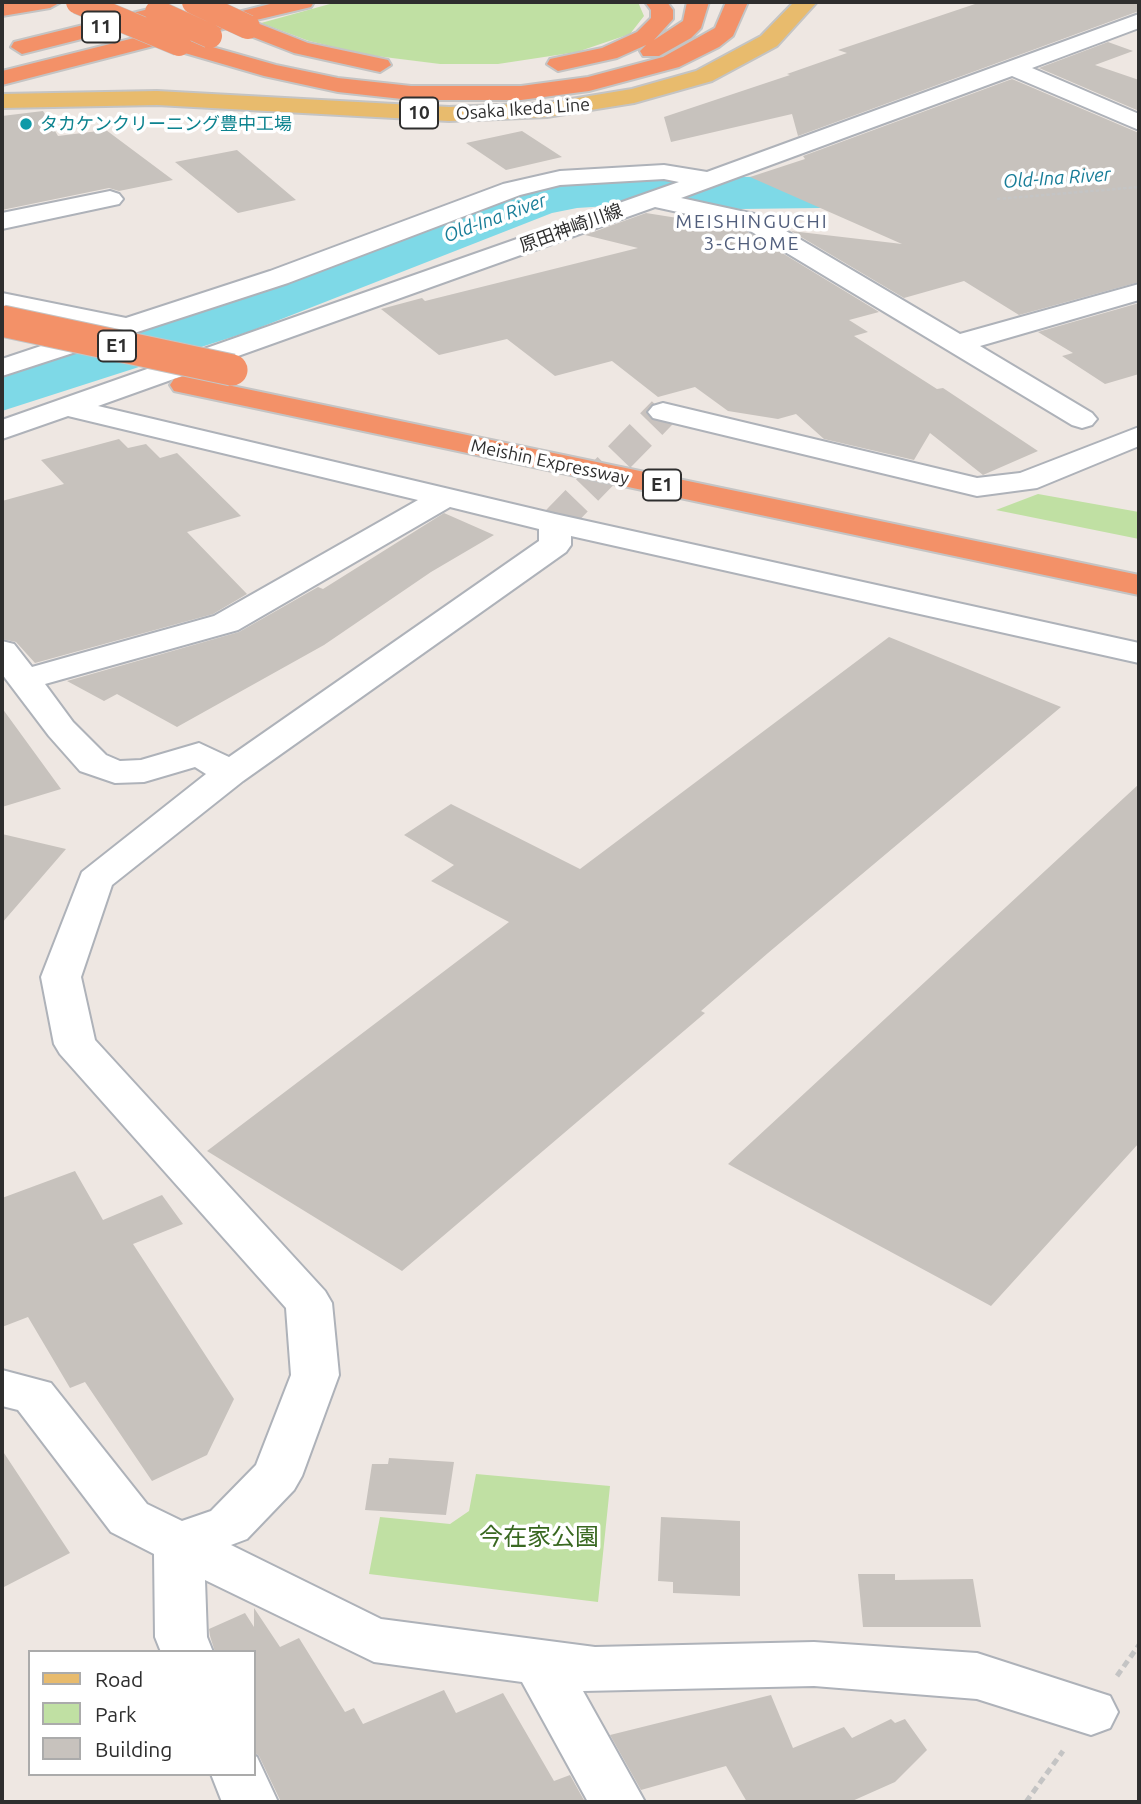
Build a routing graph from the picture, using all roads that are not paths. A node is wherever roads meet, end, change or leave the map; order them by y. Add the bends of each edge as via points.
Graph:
1 (50, 2) edge
2 (78, 2) edge
3 (136, 2) edge
4 (149, 2) edge
5 (194, 2) edge
6 (200, 2) edge
7 (303, 2) edge
8 (312, 2) edge
9 (656, 2) edge
10 (698, 2) edge
11 (737, 2) edge
12 (750, 2) edge
13 (806, 2) edge
14 (2, 10) edge
15 (246, 15) edge
16 (1139, 21) edge
17 (725, 31) junction
18 (1101, 33) junction
19 (2, 39) edge
20 (1139, 46) edge
21 (2, 52) edge
22 (2, 57) edge
23 (536, 67) dead end
24 (399, 68) dead end
25 (1013, 68) junction
26 (431, 71) dead end
27 (505, 71) dead end
28 (2, 78) edge
29 (2, 101) edge
30 (1139, 123) edge
31 (710, 178) junction
32 (110, 199) dead end
33 (652, 199) junction
34 (2, 221) edge
35 (1139, 292) edge
36 (2, 301) edge
37 (2, 321) edge
38 (124, 327) junction
39 (956, 344) junction
40 (2, 347) edge
41 (2, 368) edge
42 (70, 408) junction
43 (663, 412) dead end
44 (1082, 419) dead end
45 (2, 430) edge
46 (1139, 436) edge
47 (445, 497) junction
48 (555, 523) junction
49 (1139, 560) edge
50 (1139, 585) edge
51 (2, 651) edge
52 (1139, 653) edge
53 (23, 680) junction
54 (230, 773) junction
55 (2, 1388) edge
56 (179, 1543) junction
57 (186, 1650) edge
58 (538, 1662) junction
59 (1091, 1712) dead end
60 (239, 1776) edge
61 (250, 1802) edge
62 (617, 1802) edge

1 - 14 highway
2 - 17 highway, bridge via 179,44 272,71 338,85 411,93 484,95 618,78 692,53
3 - 10 highway, bridge via 210,36 281,58 425,81 520,79 600,68 650,52 683,33 693,23
4 - 19 highway, 11
5 - 15 highway, bridge
6 - 21 highway, 11
7 - 15 highway
8 - 15 highway
9 - 23 highway via 662,19 645,37 610,53
11 - 17 highway
12 - 17 highway
13 - 29 main road, Osaka Ikeda Line / 10 via 769,41 722,69 661,90 558,109 449,114 158,98
15 - 22 highway
15 - 24 highway via 322,54
15 - 28 highway
16 - 18 street, 原田神崎川線
18 - 20 street
18 - 25 street, 原田神崎川線
25 - 30 street
25 - 31 street, 原田神崎川線
26 - 27 highway
31 - 33 street, 原田神崎川線
31 - 38 street via 664,172 560,177 512,189 278,277
32 - 34 street
33 - 39 street via 750,220
33 - 42 street, 原田神崎川線
35 - 39 street
36 - 38 street
37 - 49 highway, Meishin Expressway / E1, bridge
38 - 41 street
39 - 44 street
40 - 50 highway, Meishin Expressway / E1
42 - 45 street, 原田神崎川線
42 - 47 street
43 - 46 street via 977,487 1026,482
47 - 48 street
47 - 53 street via 226,623
48 - 52 street
48 - 54 street via 555,545
51 - 53 street
53 - 54 street via 93,763 115,772 144,771 199,754
54 - 56 street via 95,880 61,977 75,1044 309,1303 316,1375 277,1476 229,1525
55 - 56 street via 34,1396 129,1518
56 - 57 street via 181,1637
56 - 58 street via 374,1640
58 - 59 street via 595,1670 814,1664 977,1676
58 - 62 street
60 - 61 street

